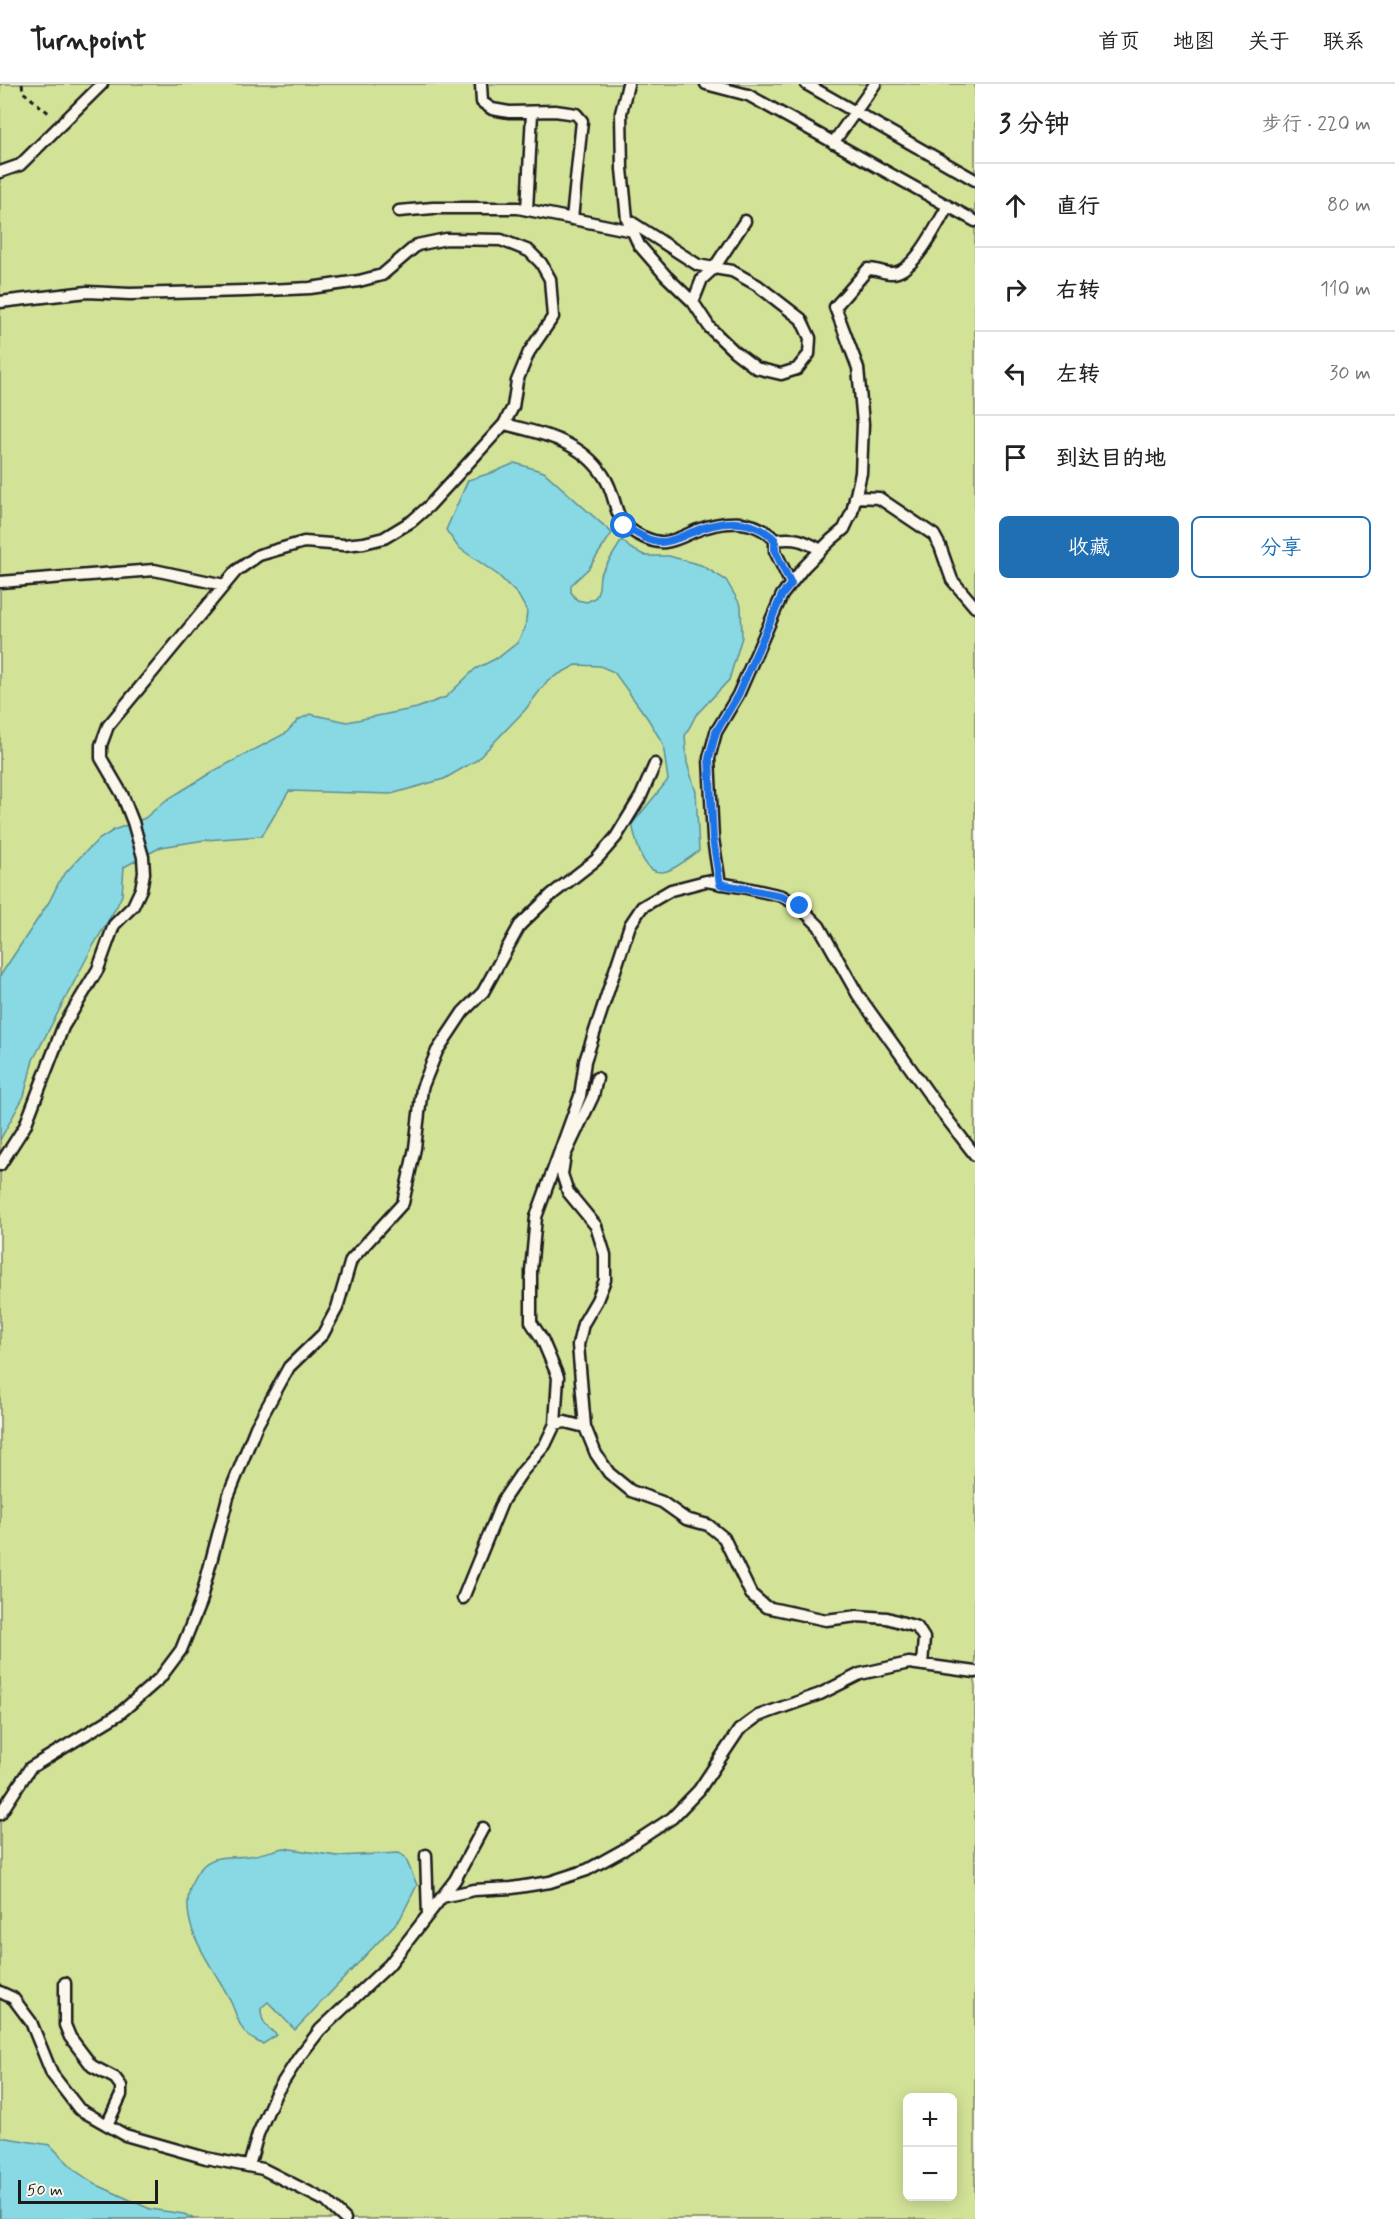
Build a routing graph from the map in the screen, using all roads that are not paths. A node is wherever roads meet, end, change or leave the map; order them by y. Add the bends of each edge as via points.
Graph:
1 (102, 84) edge
2 (481, 84) edge
3 (628, 84) edge
4 (706, 84) edge
5 (806, 84) edge
6 (875, 84) edge
7 (532, 112) junction
8 (855, 112) junction
9 (833, 142) junction
10 (0, 172) edge
11 (975, 180) edge
12 (948, 206) junction
13 (527, 210) junction
14 (399, 211) dead end
15 (572, 219) junction
16 (627, 219) junction
17 (745, 221) dead end
18 (975, 221) edge
19 (633, 231) junction
20 (714, 268) junction
21 (0, 302) edge
22 (693, 302) junction
23 (504, 424) junction
24 (855, 497) junction
25 (775, 540) junction
26 (821, 550) junction
27 (0, 582) edge
28 (791, 584) junction
29 (224, 585) junction
30 (975, 607) edge
31 (655, 764) dead end
32 (720, 884) junction
33 (597, 1078) dead end
34 (975, 1155) edge
35 (0, 1165) edge
36 (555, 1424) junction
37 (585, 1428) junction
38 (464, 1598) dead end
39 (922, 1665) junction
40 (975, 1672) edge
41 (0, 1814) edge
42 (483, 1828) dead end
43 (426, 1855) dead end
44 (442, 1897) junction
45 (428, 1915) junction
46 (65, 1983) dead end
47 (0, 1992) edge
48 (106, 2125) junction
49 (249, 2166) junction
50 (345, 2219) edge

1 - 10 lane via 20,165
2 - 7 lane via 483,102 492,109
3 - 16 lane via 621,114
4 - 9 lane via 748,95
5 - 8 lane
6 - 8 lane
7 - 13 lane
7 - 15 lane via 576,114 582,121
8 - 9 lane
8 - 11 lane
9 - 12 lane
12 - 18 lane
12 - 24 lane via 916,258 901,271 890,274 868,269 835,307 858,368 863,424 861,473
13 - 14 lane
13 - 15 lane
15 - 19 lane
16 - 19 lane
16 - 20 lane via 698,265
17 - 20 lane
19 - 22 lane via 639,245
20 - 22 lane via 702,279
20 - 22 lane via 732,271 757,285 801,319 810,338 809,354 797,369 781,374 756,368 710,328
21 - 23 lane via 87,292 310,288 382,274 417,245 446,239 501,240 529,251 541,263 550,279 553,304 553,317 529,352
23 - 25 lane via 551,435 586,455 603,475 624,526 642,537 666,543 711,525 740,522 758,527
23 - 29 lane via 429,506 384,538 344,545 304,542 276,548 236,570
24 - 26 lane via 844,529
24 - 30 lane via 879,498 934,535 952,580
25 - 26 lane via 802,540
25 - 28 lane via 775,551
26 - 28 lane
27 - 29 lane via 154,570
28 - 32 lane via 782,595 738,695 716,732 709,758 713,839
29 - 35 lane via 108,726 101,758 133,822 143,857 141,889 133,906 114,925 98,969 63,1028 25,1126
31 - 41 lane via 616,837 596,860 520,925 483,992 463,1012 437,1051 422,1088 403,1203 351,1260 337,1308 323,1334 289,1367 256,1428 228,1497 200,1603 181,1650 160,1678 119,1714 30,1768
32 - 34 lane via 782,896 800,906 819,926 858,995
32 - 36 lane via 706,881 671,890 642,907 630,925 585,1061 580,1096 536,1217 531,1322 558,1377
33 - 37 lane via 593,1096 565,1155 562,1174 568,1192 597,1226 605,1255 605,1280 583,1323 578,1346
36 - 37 lane via 565,1422
36 - 38 lane via 545,1445 503,1500
37 - 39 lane via 609,1473 631,1491 662,1502 686,1519 708,1525 724,1538 751,1594 766,1607 826,1620 857,1616 905,1622 917,1628 924,1638
39 - 40 lane
39 - 44 lane via 909,1663 860,1674 820,1694 758,1716 739,1730 699,1790 672,1818 587,1870 550,1882
42 - 44 lane
43 - 45 lane
44 - 45 lane
45 - 49 lane via 389,1965 320,2030 298,2057 276,2093
46 - 48 lane via 65,2025 70,2037 92,2066 115,2078 121,2086 121,2095
47 - 48 lane via 13,1998 31,2022 52,2074 79,2109
48 - 49 lane via 172,2150
49 - 50 lane via 263,2169 326,2201

